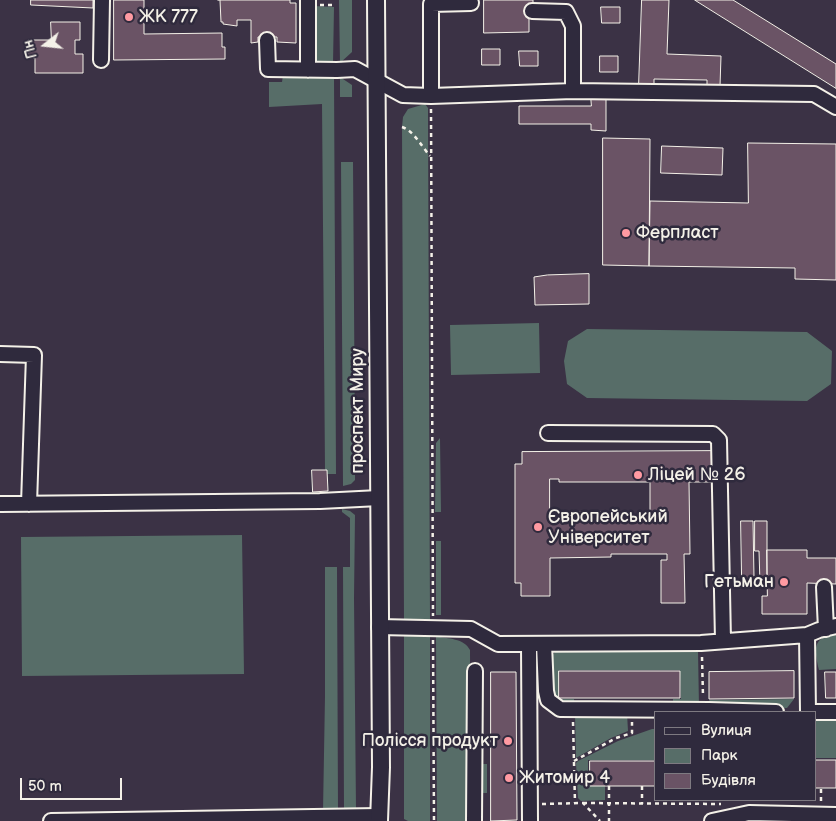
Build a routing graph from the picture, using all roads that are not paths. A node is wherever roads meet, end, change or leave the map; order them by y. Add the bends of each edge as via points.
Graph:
1 (102, 0) edge
2 (308, 0) edge
3 (376, 0) edge
4 (471, 4) dead end
5 (532, 11) dead end
6 (267, 40) dead end
7 (101, 60) dead end
8 (308, 70) junction
9 (377, 81) junction
10 (573, 91) junction
11 (431, 96) junction
12 (836, 107) edge
13 (0, 354) edge
14 (548, 434) dead end
15 (379, 498) junction
16 (0, 504) edge
17 (29, 504) junction
18 (824, 587) dead end
19 (380, 627) junction
20 (831, 627) edge
21 (807, 635) junction
22 (723, 641) junction
23 (529, 644) junction
24 (544, 644) junction
25 (474, 672) dead end
26 (744, 711) edge
27 (808, 711) edge
28 (816, 712) edge
29 (836, 712) edge
30 (836, 815) edge
31 (379, 819) edge
32 (51, 821) edge
33 (474, 821) edge
34 (530, 821) edge
35 (712, 821) edge

1 - 7 street
2 - 8 street
3 - 9 main road, проспект Миру
4 - 11 street via 431,4
5 - 10 street via 566,12 573,26
6 - 8 street via 268,69
8 - 9 street via 355,69
9 - 11 street via 403,95
9 - 15 main road, проспект Миру
10 - 11 street
10 - 12 street via 814,94
13 - 17 street via 34,355
14 - 22 street via 713,434 719,440
15 - 17 street
15 - 19 main road, проспект Миру
16 - 17 street
18 - 20 street
19 - 23 street via 471,629 498,644
19 - 31 main road, проспект Миру
20 - 21 street
21 - 22 street
21 - 27 street
22 - 24 street
23 - 24 street
23 - 34 street
24 - 26 street via 548,700 560,710
25 - 33 street
28 - 29 street
30 - 35 street via 749,813
31 - 32 street

